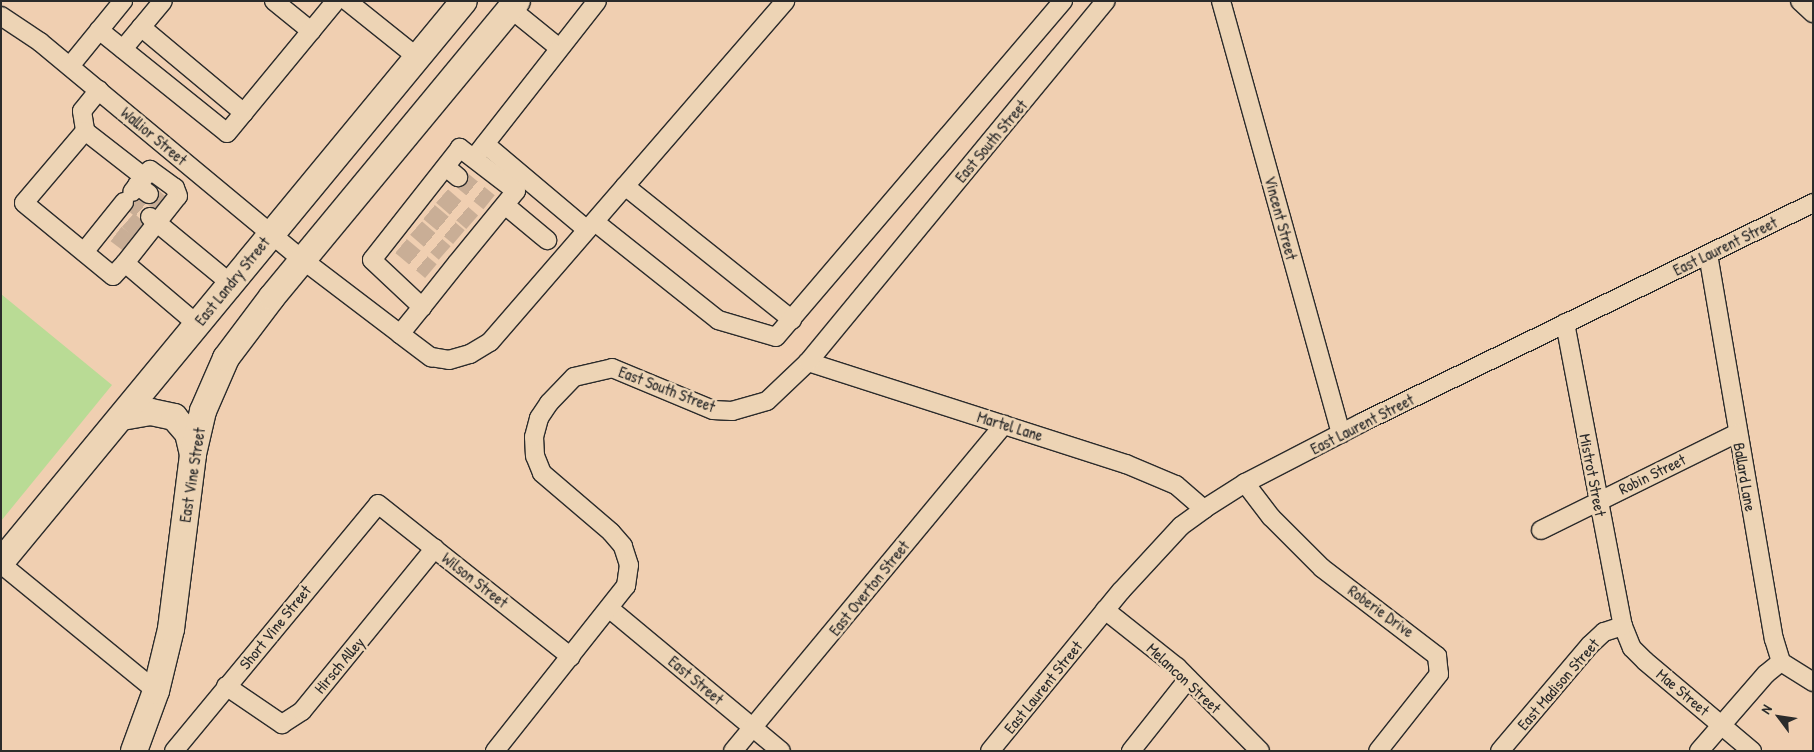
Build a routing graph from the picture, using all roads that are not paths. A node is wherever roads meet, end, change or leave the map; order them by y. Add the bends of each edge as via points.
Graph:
1 (124, 1) edge
2 (163, 1) edge
3 (274, 1) edge
4 (336, 1) edge
5 (347, 1) edge
6 (464, 1) edge
7 (597, 1) edge
8 (785, 1) edge
9 (1063, 1) edge
10 (1106, 1) edge
11 (1221, 1) edge
12 (1800, 1) edge
13 (514, 5) edge
14 (1813, 13) edge
15 (1, 16) edge
16 (141, 27) junction
17 (100, 30) junction
18 (311, 31) junction
19 (559, 48) junction
20 (122, 49) junction
21 (417, 57) junction
22 (70, 66) junction
23 (99, 90) junction
24 (244, 113) junction
25 (85, 131) junction
26 (485, 144) junction
27 (168, 147) junction
28 (474, 158) junction
29 (625, 186) junction
30 (507, 197) junction
31 (1813, 203) edge
32 (138, 215) junction
33 (591, 226) junction
34 (271, 232) junction
35 (547, 240) dead end
36 (84, 252) junction
37 (1708, 254) junction
38 (303, 260) junction
39 (230, 283) junction
40 (422, 307) junction
41 (792, 320) junction
42 (1565, 323) junction
43 (197, 324) junction
44 (400, 334) junction
45 (808, 362) junction
46 (122, 417) junction
47 (1004, 425) junction
48 (1737, 433) junction
49 (1341, 434) junction
50 (193, 454) junction
51 (1245, 483) junction
52 (1599, 501) junction
53 (378, 504) joint
54 (1204, 508) junction
55 (1541, 530) dead end
56 (435, 548) junction
57 (1, 563) edge
58 (610, 609) junction
59 (1105, 610) junction
60 (1622, 626) junction
61 (571, 657) junction
62 (1781, 662) junction
63 (1188, 679) junction
64 (1813, 682) edge
65 (226, 686) junction
66 (156, 691) junction
67 (1722, 726) junction
68 (754, 728) junction
69 (134, 751) edge
70 (174, 751) edge
71 (495, 751) edge
72 (733, 751) edge
73 (781, 751) edge
74 (990, 751) edge
75 (1131, 751) edge
76 (1260, 751) edge
77 (1378, 751) edge
78 (1500, 751) edge
79 (1699, 751) edge
80 (1752, 751) edge

1 - 17 street
2 - 16 street
3 - 18 street
4 - 18 street
5 - 21 street
6 - 21 highway, East Landry Street
7 - 19 street
8 - 29 street, Wallior Street
9 - 41 street
10 - 45 street, East South Street
11 - 49 street, Vincent Street
12 - 14 street
13 - 19 street
13 - 38 highway, East Vine Street
15 - 22 street, Wallior Street
16 - 20 street
16 - 24 street
17 - 20 street
17 - 22 street
18 - 24 street
19 - 26 street
20 - 24 street via 227,132
21 - 34 highway, East Landry Street
22 - 23 street, Wallior Street
23 - 25 street via 82,111
23 - 27 street, Wallior Street
25 - 32 street
25 - 36 street via 24,202
26 - 28 street
26 - 30 street
27 - 32 street
27 - 34 street, Wallior Street
28 - 30 street
28 - 40 street via 460,148 452,172 437,192 396,241 372,260
29 - 33 street, Wallior Street
29 - 41 street
30 - 33 street
30 - 35 street
30 - 40 street via 477,227 436,277
31 - 37 street, East Laurent Street
32 - 36 street
32 - 36 street via 113,276
32 - 39 street
32 - 43 street
33 - 41 street via 718,320 776,337
33 - 44 street, Wallior Street via 490,342 470,354 449,360 431,357
34 - 38 street, Wallior Street
34 - 39 highway, East Landry Street
37 - 42 street, East Laurent Street
37 - 48 street, Ballard Lane
38 - 44 street, Wallior Street
38 - 50 highway, East Vine Street via 226,358 202,411
39 - 43 highway, East Landry Street
40 - 44 street
42 - 49 street, East Laurent Street
42 - 52 street, Mistrot Street
43 - 46 highway, East Landry Street
45 - 47 street, Martel Lane
45 - 58 street, East South Street via 767,401 732,411 696,404 612,368 574,377 549,403 539,418 534,437 535,456 542,473 611,532 623,546 629,565 626,586
46 - 50 highway via 151,412 174,417 188,433
46 - 57 highway, East Landry Street
47 - 54 street, Martel Lane via 1100,455 1176,485
47 - 68 street, East Overton Street
48 - 52 street, Robin Street
48 - 62 street, Ballard Lane via 1774,639
49 - 51 street, East Laurent Street
50 - 66 highway, East Vine Street via 172,620
51 - 54 street, East Laurent Street
51 - 77 street, Roberie Drive via 1271,517 1322,568 1437,656 1439,674
52 - 55 street, Robin Street
52 - 60 street, Mistrot Street
53 - 56 street, Wilson Street
53 - 65 street, Short Vine Street
54 - 59 street, East Laurent Street via 1181,526
56 - 61 street, Wilson Street
56 - 65 street, Hirsch Alley via 302,711 282,724
57 - 66 street
58 - 61 street, East South Street
58 - 68 street, East Street
59 - 63 street, Melancon Street
59 - 74 street, East Laurent Street
60 - 67 street, Mae Street via 1632,648 1644,661
60 - 78 street, East Madison Street via 1604,632 1590,645
61 - 71 street, East South Street
62 - 64 street
62 - 67 street via 1760,680
63 - 75 street
63 - 76 street, Melancon Street
65 - 70 street, Short Vine Street
66 - 69 highway, East Vine Street
67 - 79 street
67 - 80 street, Mae Street
68 - 72 street, East Overton Street
68 - 73 street, East Street

